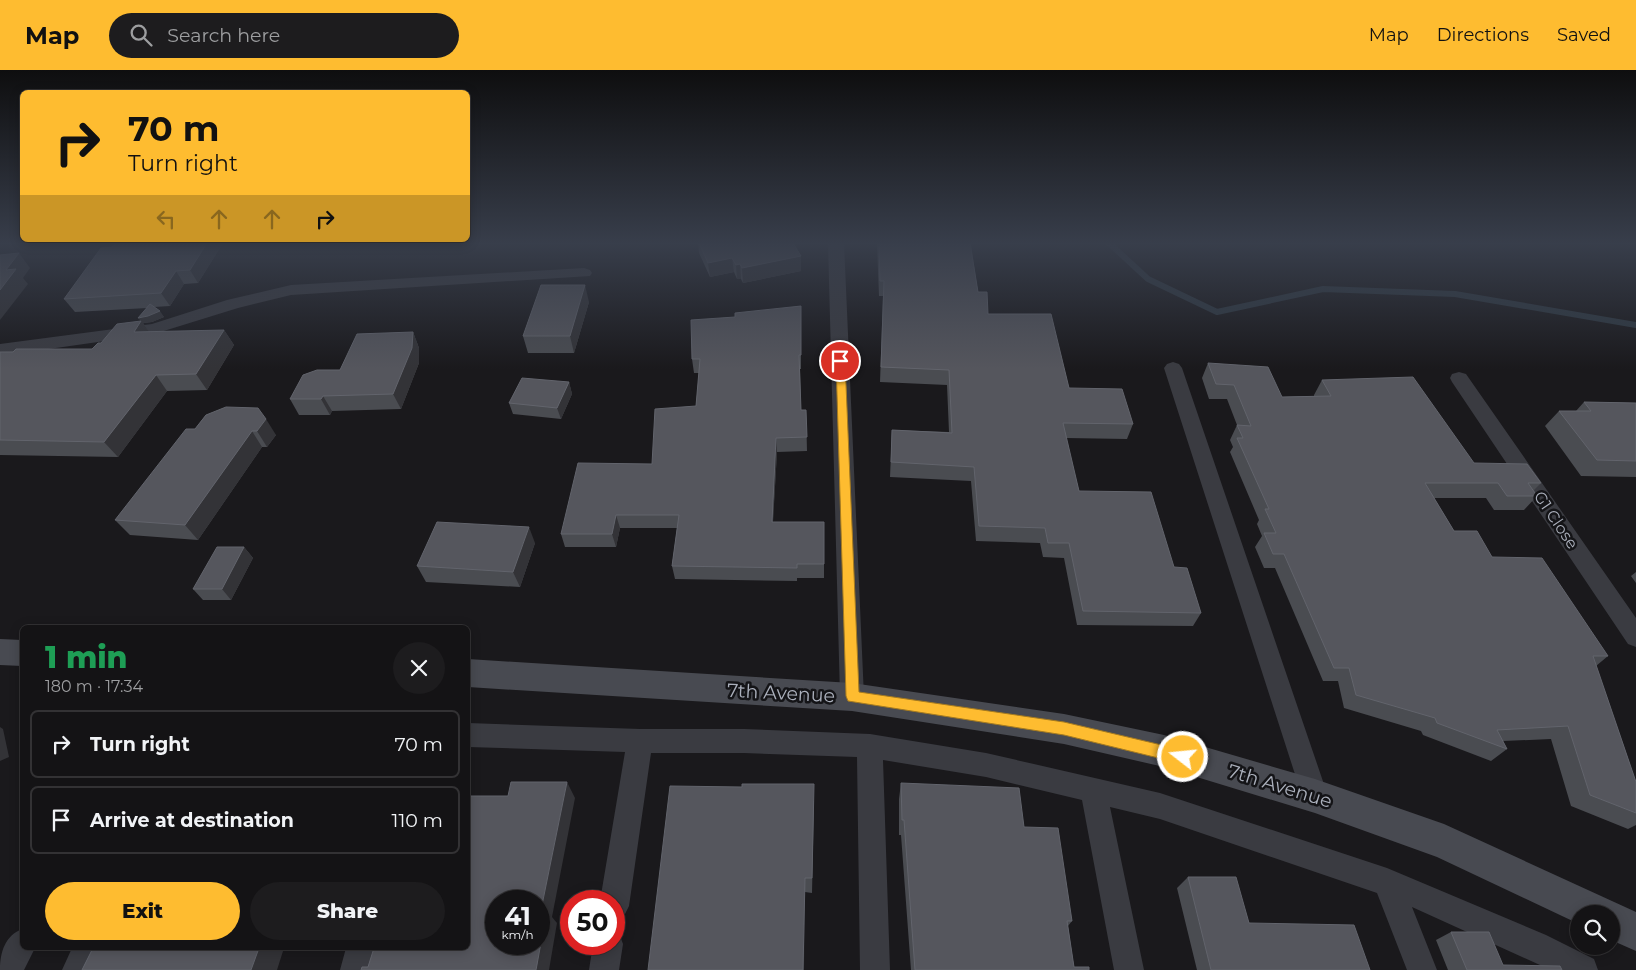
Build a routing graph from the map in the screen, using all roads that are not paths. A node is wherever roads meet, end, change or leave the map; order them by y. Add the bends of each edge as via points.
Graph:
1 (377, 285) edge
2 (837, 285) edge
3 (0, 350) edge
4 (1173, 368) dead end
5 (1458, 378) dead end
6 (1636, 637) edge
7 (0, 652) edge
8 (20, 653) edge
9 (470, 672) edge
10 (852, 696) junction
11 (470, 735) edge
12 (640, 741) junction
13 (870, 746) junction
14 (1093, 789) junction
15 (1315, 796) junction
16 (1388, 882) junction
17 (617, 890) edge
18 (1580, 905) edge
19 (1620, 924) edge
20 (1636, 932) edge
21 (20, 948) edge
22 (87, 950) edge
23 (360, 950) edge
24 (606, 955) edge
25 (8, 970) edge
26 (78, 970) edge
27 (354, 970) edge
28 (604, 970) edge
29 (875, 970) edge
30 (1129, 970) edge
31 (1422, 970) edge
32 (1582, 970) edge

1 - 3 street via 291,290 154,329
2 - 10 street
4 - 15 street
5 - 6 street, G1 Close
7 - 8 main road
9 - 10 main road, 7th Avenue
10 - 15 main road, 7th Avenue via 1064,729 1164,752
11 - 12 street
12 - 13 street
12 - 17 street
13 - 14 street via 986,765
13 - 29 street
14 - 16 street via 1160,806
14 - 30 street
15 - 18 main road, 7th Avenue via 1444,842
16 - 31 street
16 - 32 street
19 - 20 main road
21 - 25 street
22 - 26 street
23 - 27 street
24 - 28 street

